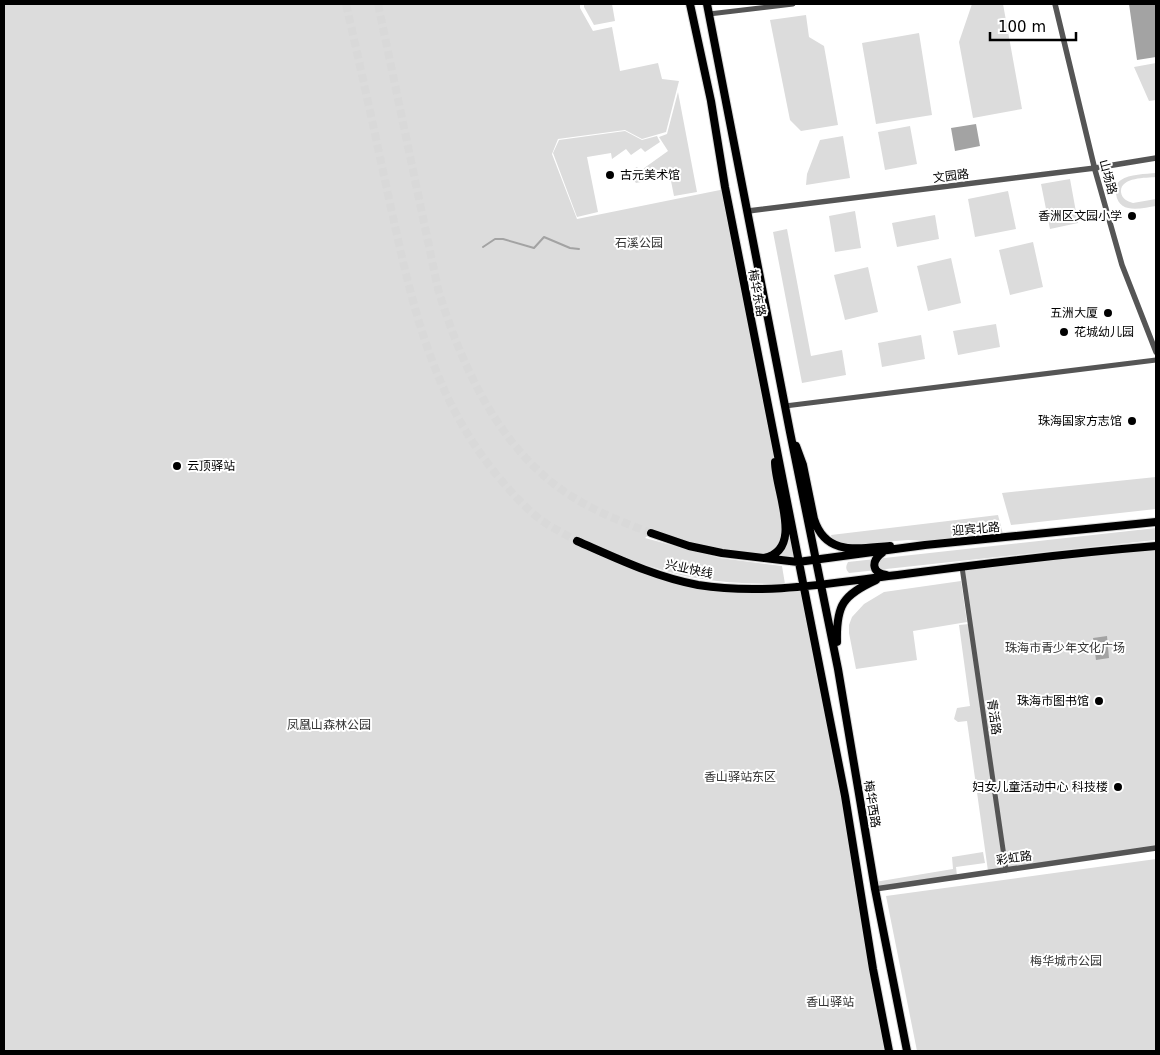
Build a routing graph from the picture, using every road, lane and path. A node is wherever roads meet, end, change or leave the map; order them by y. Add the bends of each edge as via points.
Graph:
1 (690, 4) edge
2 (707, 4) edge
3 (793, 4) edge
4 (1055, 4) edge
5 (709, 14) junction
6 (1156, 158) edge
7 (1095, 168) junction
8 (748, 212) junction
9 (1156, 352) edge
10 (1156, 360) edge
11 (785, 406) junction
12 (790, 432) junction
13 (775, 440) junction
14 (1156, 522) edge
15 (651, 533) tunnel mouth
16 (577, 541) tunnel mouth
17 (925, 545) junction
18 (1156, 546) edge
19 (885, 551) junction
20 (760, 559) junction
21 (816, 560) junction
22 (798, 562) junction
23 (962, 567) junction
24 (891, 576) junction
25 (882, 577) junction
26 (822, 584) junction
27 (804, 587) junction
28 (838, 669) junction
29 (1156, 848) edge
30 (1006, 870) junction
31 (875, 889) junction
32 (889, 1051) edge
33 (907, 1051) edge

1 - 13 main road, 梅华东路
2 - 5 main road, 梅华东路
3 - 5 street
4 - 7 street, 山场路
5 - 8 main road, 梅华东路
6 - 7 street, 文园路
7 - 8 street, 文园路
7 - 9 street, 山场路 via 1122,265
8 - 11 main road, 梅华东路
10 - 11 street
11 - 12 main road, 梅华东路
12 - 17 main road via 801,458 816,526 824,537 838,546 850,548
12 - 21 main road, 梅华东路
13 - 20 main road via 775,467 786,538 778,553
13 - 22 main road, 梅华东路
14 - 17 main road, 迎宾北路
15 - 20 main road, 兴业快线 via 709,551
16 - 27 main road, 兴业快线 via 637,567 685,582 748,589
17 - 19 main road, 迎宾北路
18 - 23 main road
19 - 21 main road, 迎宾北路
19 - 24 main road via 877,556 874,568
20 - 22 main road, 兴业快线
21 - 22 main road, 迎宾北路
21 - 26 main road, 梅华西路
22 - 27 main road, 梅华东路
23 - 24 main road
23 - 30 street, 青活路
24 - 25 main road
25 - 26 main road
25 - 28 main road via 857,589 844,602 837,624
26 - 27 main road
26 - 28 main road, 梅华西路
27 - 32 main road, 梅华西路 via 845,796
28 - 31 main road, 梅华西路
29 - 30 street, 彩虹路
30 - 31 street, 彩虹路
31 - 33 main road, 梅华西路

